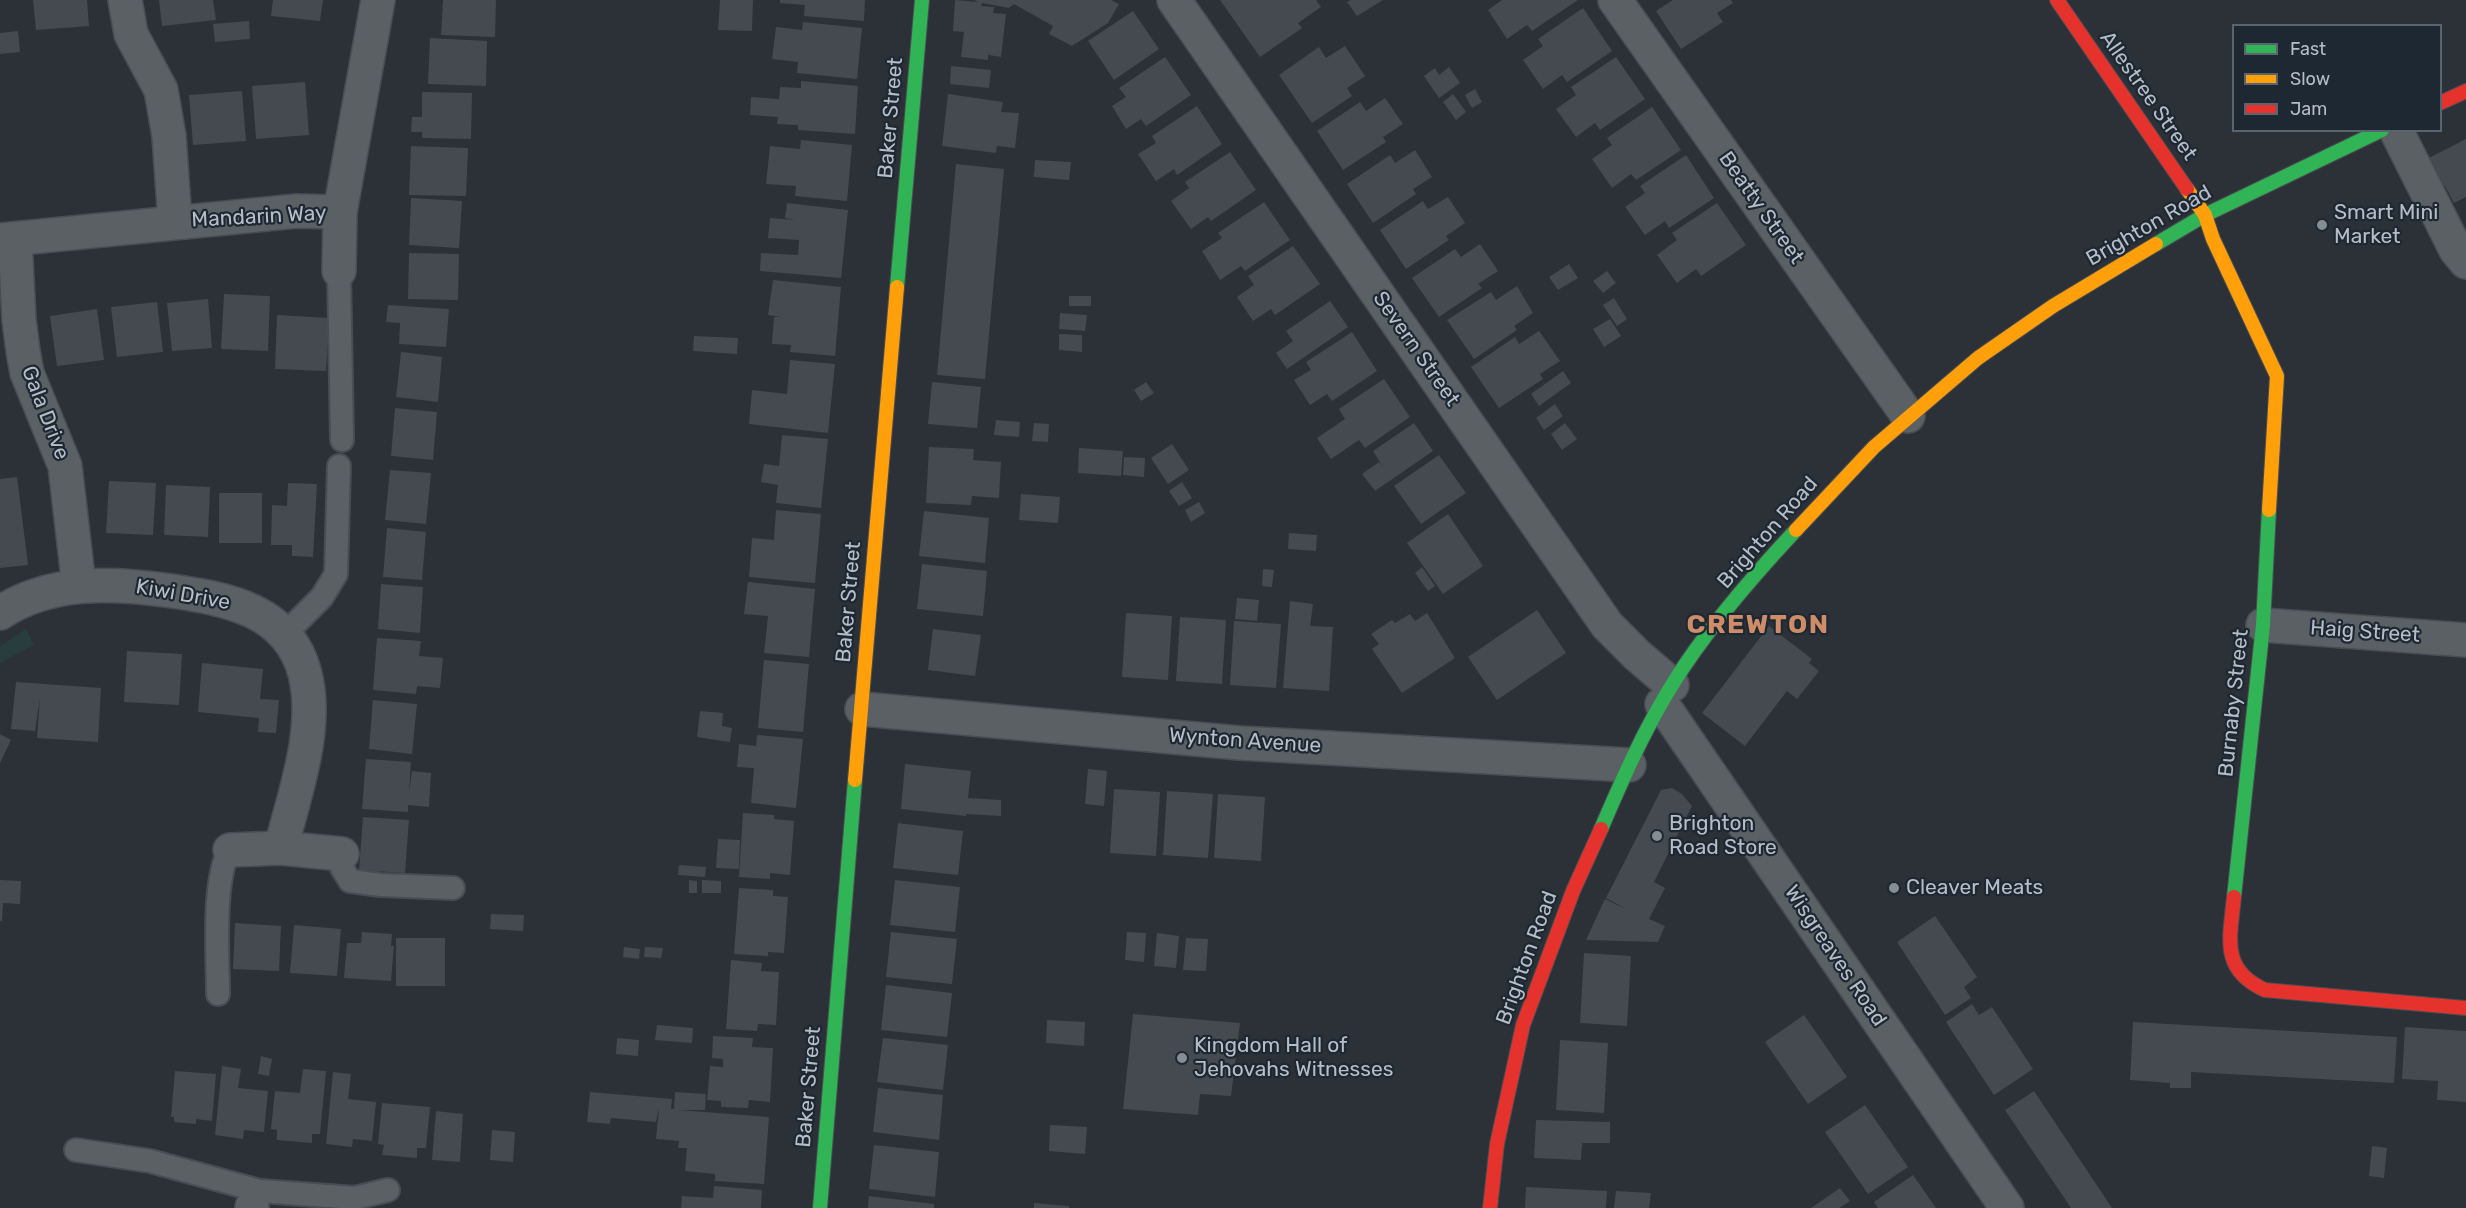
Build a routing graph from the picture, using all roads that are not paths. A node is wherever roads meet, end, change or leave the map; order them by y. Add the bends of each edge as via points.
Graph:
1 (125, 0) edge
2 (378, 0) edge
3 (922, 0) edge
4 (1174, 0) edge
5 (1615, 0) edge
6 (2056, 0) edge
7 (2466, 91) edge
8 (2442, 102) edge
9 (2378, 132) edge
10 (2397, 132) edge
11 (340, 212) junction
12 (2205, 215) junction
13 (176, 222) junction
14 (8, 240) edge
15 (2466, 262) edge
16 (339, 272) joint
17 (1908, 416) junction
18 (342, 440) dead end
19 (339, 466) dead end
20 (79, 586) junction
21 (0, 613) edge
22 (2263, 625) junction
23 (284, 635) junction
24 (2466, 640) edge
25 (1667, 695) junction
26 (862, 709) junction
27 (1629, 765) junction
28 (281, 848) junction
29 (230, 850) joint
30 (342, 854) joint
31 (453, 888) dead end
32 (218, 994) dead end
33 (2466, 1008) edge
34 (76, 1150) dead end
35 (388, 1190) dead end
36 (254, 1202) edge
37 (820, 1208) edge
38 (1490, 1208) edge
39 (2007, 1208) edge

1 - 13 street via 131,34 161,90
2 - 11 street, Mandarin Way
3 - 26 street, Baker Street
4 - 25 street, Severn Street via 1607,625 1637,655
5 - 17 street, Beatty Street
6 - 12 street, Allestree Street
7 - 8 street
9 - 12 street, Brighton Road
10 - 15 street via 2456,250
11 - 13 street, Mandarin Way via 297,211
11 - 16 street
12 - 17 street, Brighton Road via 2054,306 1978,358
12 - 22 street, Burnaby Street via 2277,376
13 - 14 street, Mandarin Way
14 - 20 street, Gala Drive via 27,373 66,466
16 - 18 lane
17 - 25 street, Brighton Road via 1785,542 1700,643
19 - 23 lane via 336,574 322,597
20 - 21 street, Kiwi Drive via 36,596
20 - 23 street, Kiwi Drive via 120,585 216,598 261,615
22 - 24 street, Haig Street
22 - 33 street, Burnaby Street via 2229,944 2234,967 2244,982 2265,990
23 - 28 street, Kiwi Drive via 305,673 310,724
25 - 27 street, Brighton Road
25 - 39 street, Wisgreaves Road
26 - 27 street, Wynton Avenue via 1240,742
26 - 37 street, Baker Street
27 - 38 street, Brighton Road via 1573,891 1523,1025 1497,1144
28 - 29 street
28 - 30 street
29 - 32 lane via 220,887
30 - 31 lane via 342,868 350,881
34 - 36 lane via 150,1161
35 - 36 lane via 355,1198

